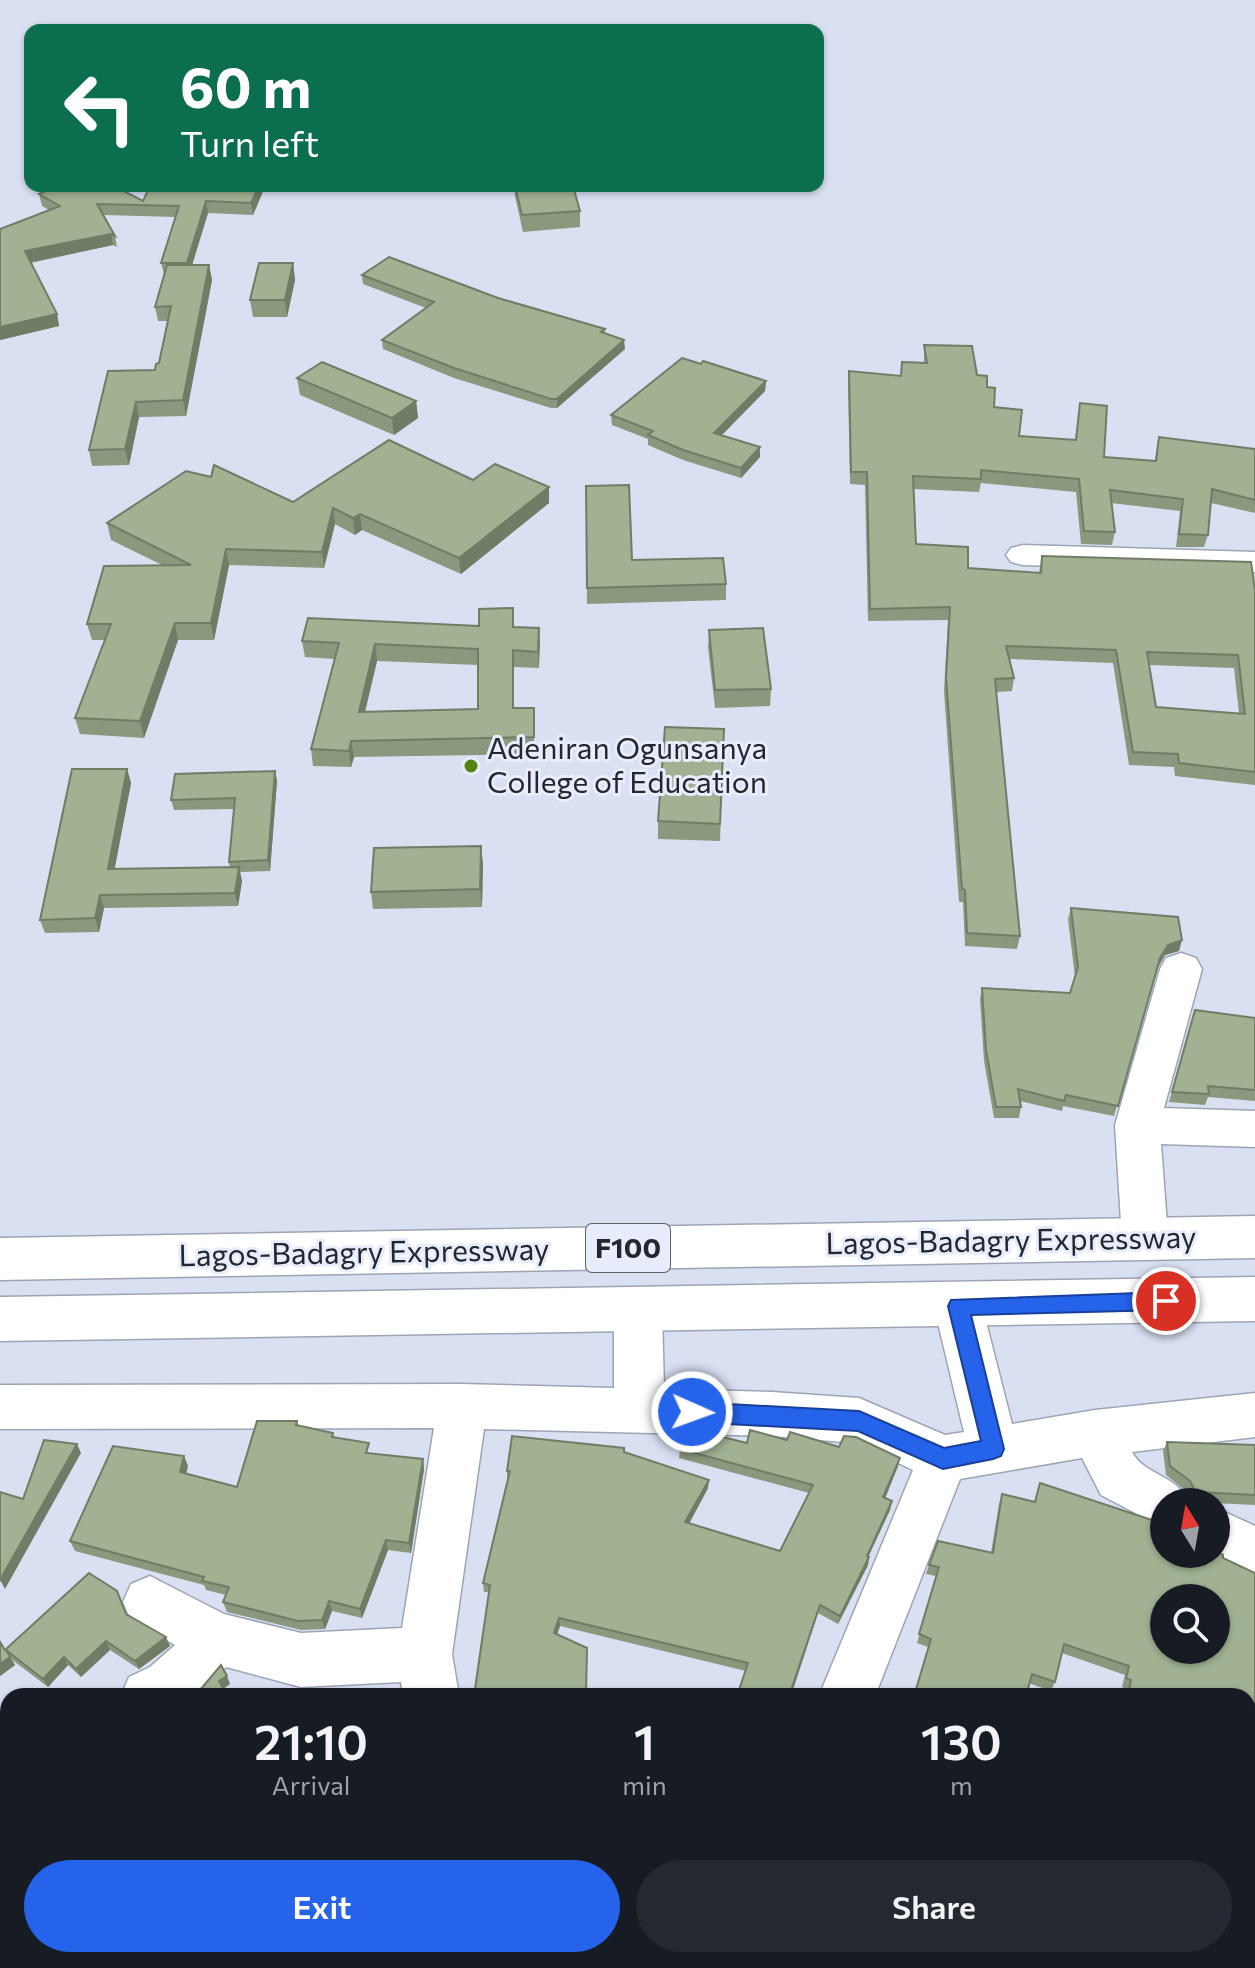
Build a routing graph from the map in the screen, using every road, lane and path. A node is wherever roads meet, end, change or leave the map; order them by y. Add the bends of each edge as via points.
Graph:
1 (1023, 555) dead end
2 (1255, 562) edge
3 (1181, 969) dead end
4 (1137, 1125) junction
5 (1255, 1129) edge
6 (1255, 1237) edge
7 (1145, 1238) junction
8 (0, 1259) edge
9 (1255, 1299) edge
10 (958, 1306) junction
11 (638, 1311) junction
12 (0, 1319) edge
13 (462, 1406) junction
14 (0, 1407) edge
15 (639, 1411) junction
16 (1255, 1415) edge
17 (1095, 1433) junction
18 (993, 1449) junction
19 (943, 1459) junction
20 (1150, 1496) edge
21 (1230, 1540) edge
22 (1255, 1554) edge
23 (150, 1602) dead end
24 (215, 1638) junction
25 (428, 1675) edge
26 (166, 1688) edge
27 (850, 1688) edge

1 - 2 street
3 - 4 street
4 - 5 street
4 - 7 street
6 - 7 highway, Lagos-Badagry Expressway / F100
7 - 8 highway, Lagos-Badagry Expressway / F100
9 - 10 highway, Lagos-Badagry Expressway / F100
10 - 11 highway, Lagos-Badagry Expressway / F100
10 - 18 street
11 - 12 highway, Lagos-Badagry Expressway / F100
11 - 15 street
13 - 14 street
13 - 15 street
13 - 25 street
15 - 19 street via 859,1421
16 - 17 street
17 - 18 street
17 - 20 street via 1119,1478
18 - 19 street
19 - 27 street
21 - 22 street
23 - 24 street
24 - 25 street via 301,1660
24 - 26 street via 190,1670

